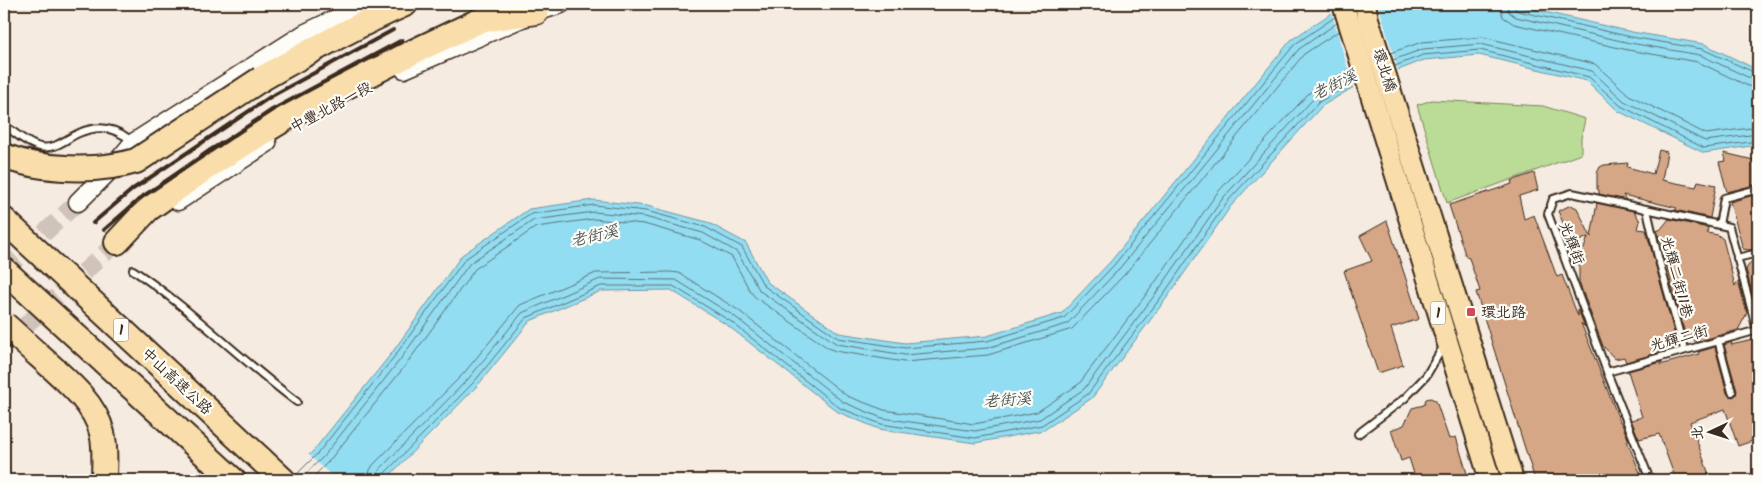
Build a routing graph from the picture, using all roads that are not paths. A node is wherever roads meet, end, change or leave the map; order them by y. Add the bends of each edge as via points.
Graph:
1 (405, 4) edge
2 (415, 4) edge
3 (561, 4) edge
4 (1343, 4) edge
5 (1365, 4) edge
6 (371, 10) edge
7 (485, 12) edge
8 (536, 12) junction
9 (4, 124) edge
10 (133, 143) junction
11 (4, 156) edge
12 (1758, 189) edge
13 (78, 202) tunnel mouth
14 (1647, 210) junction
15 (4, 220) edge
16 (1719, 225) junction
17 (118, 242) joint
18 (1758, 253) edge
19 (1737, 258) junction
20 (4, 270) edge
21 (133, 270) dead end
22 (4, 324) edge
23 (1757, 330) edge
24 (1718, 340) junction
25 (1447, 341) junction
26 (1684, 349) junction
27 (1607, 372) junction
28 (1732, 392) dead end
29 (297, 402) dead end
30 (1358, 434) dead end
31 (104, 480) edge
32 (233, 480) edge
33 (283, 480) edge
34 (1490, 480) edge
35 (1513, 480) edge
36 (1650, 480) edge

1 - 6 highway
2 - 6 highway
3 - 8 main road, 中豐北路一段
4 - 25 main road, 環北橋 / 1
5 - 35 main road, 環北橋 / 1
6 - 10 main road via 304,34
6 - 11 highway, bridge via 136,161 121,165 54,168
7 - 8 highway
7 - 17 highway via 296,112 216,160 148,209
8 - 17 main road, 中豐北路一段 via 414,64 293,125
9 - 10 lane via 29,143 40,147 54,148 79,133 100,128 118,131
10 - 13 main road
12 - 16 lane via 1724,198
14 - 16 lane, 光輝街
14 - 26 lane, 光輝二街11巷
14 - 27 lane, 光輝街 via 1572,193 1552,199 1548,214
15 - 33 highway, 中山高速公路 / 1
16 - 19 lane via 1729,227
18 - 19 lane
19 - 23 lane
20 - 32 highway, 1
21 - 29 lane via 157,286
22 - 31 highway, bridge via 78,393 98,420 105,452
23 - 24 lane, 光輝二街
24 - 26 lane, 光輝二街
24 - 28 lane
25 - 30 lane via 1426,376 1405,398
25 - 34 main road, 1
26 - 27 lane, 光輝二街
27 - 36 lane, 光輝街

